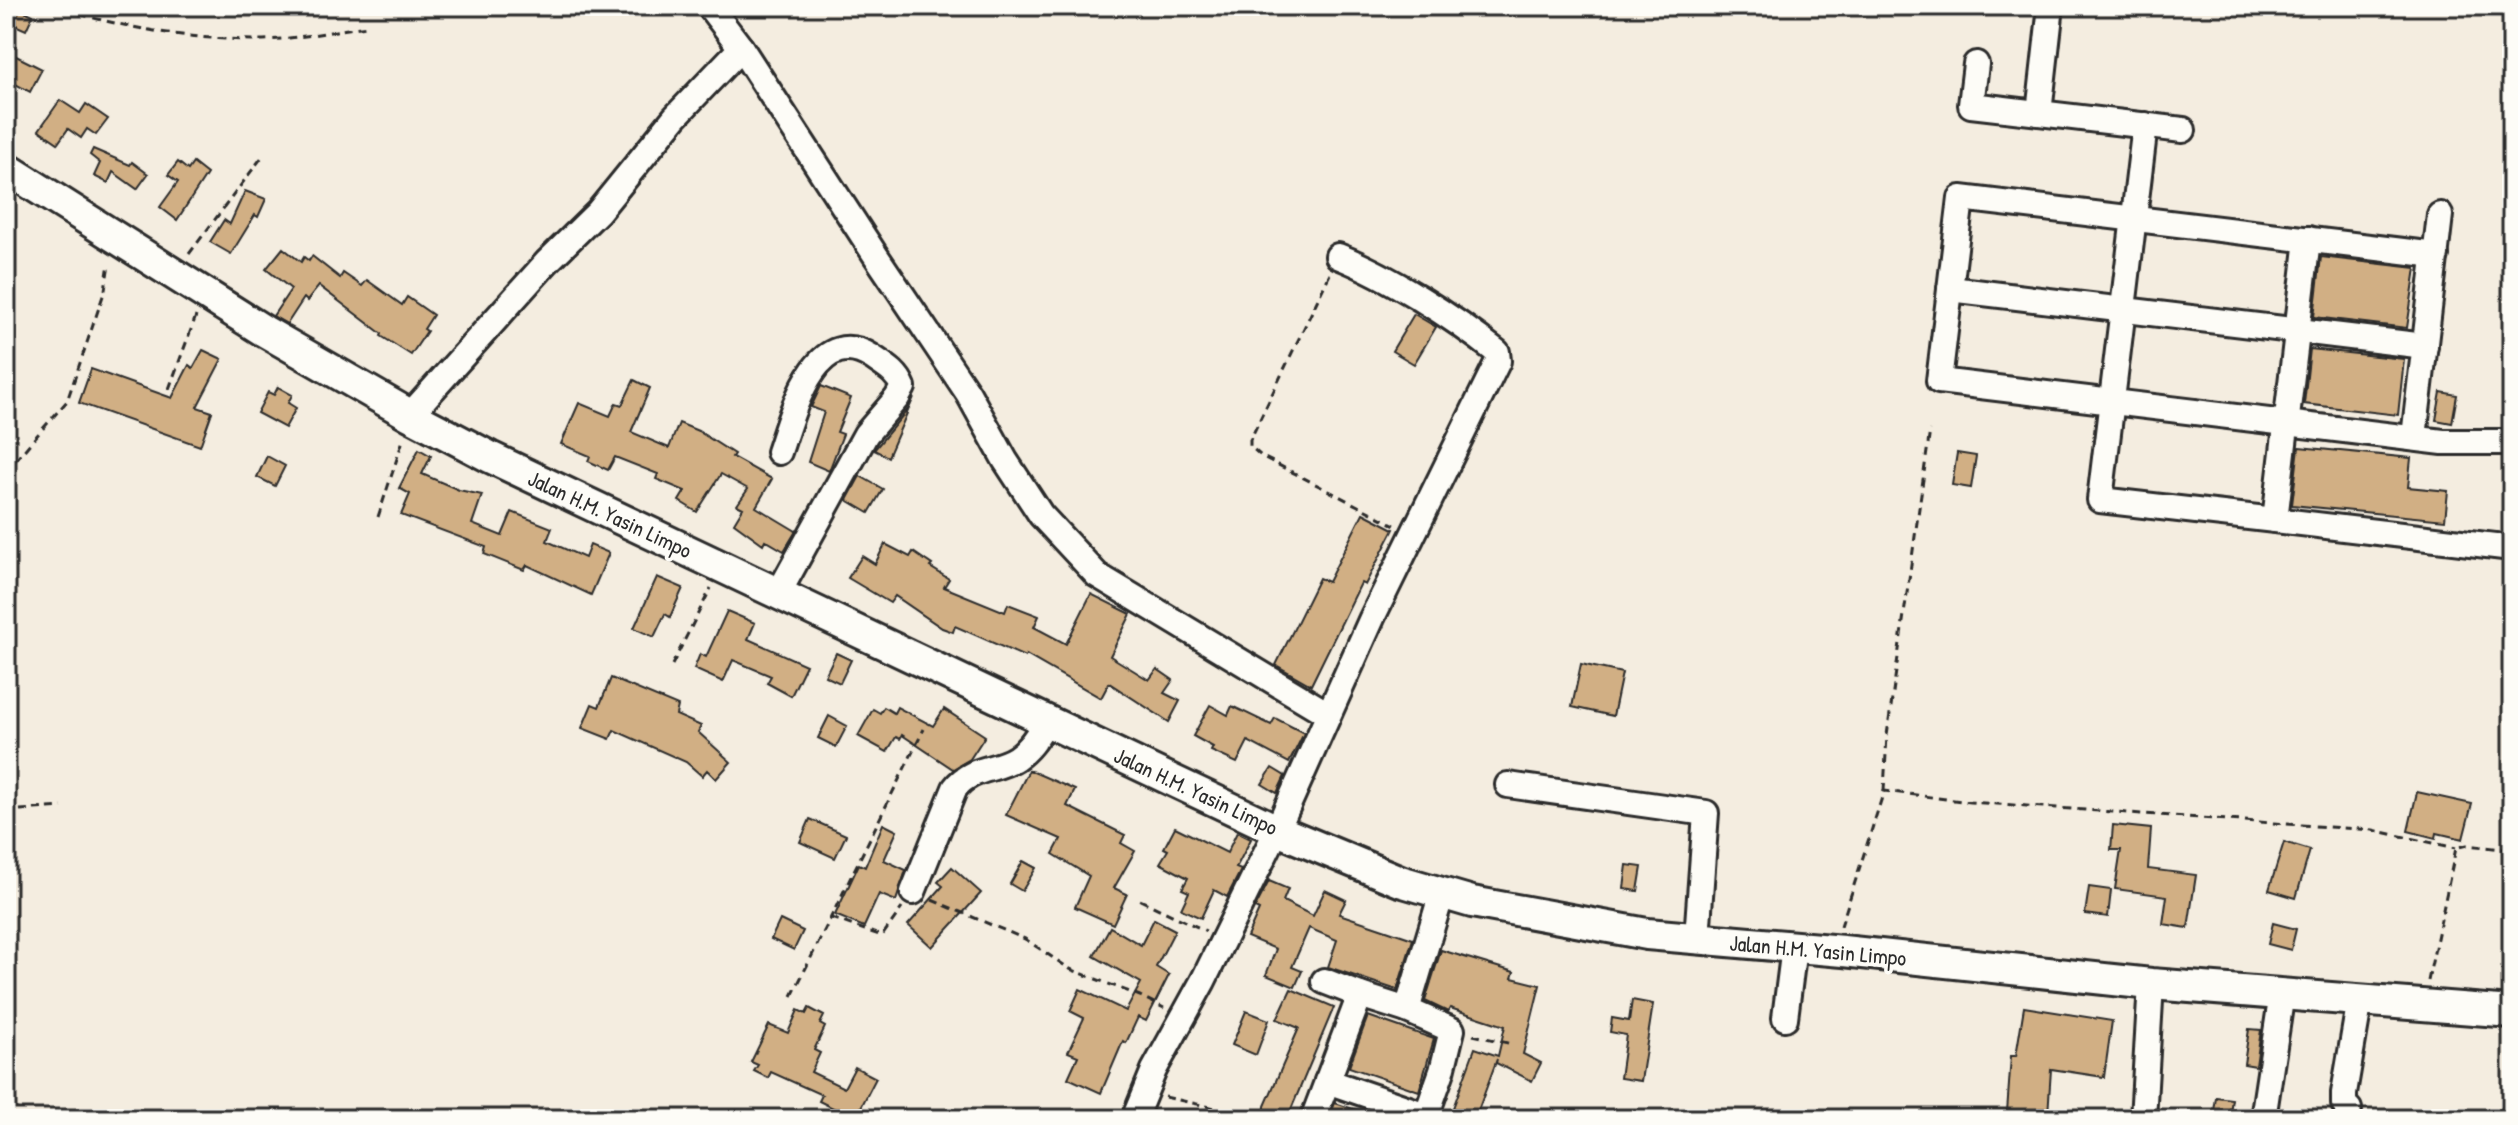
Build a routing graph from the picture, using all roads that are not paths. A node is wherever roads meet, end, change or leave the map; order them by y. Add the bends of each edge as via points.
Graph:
1 (709, 6) edge
2 (2051, 6) edge
3 (741, 48) junction
4 (1976, 64) dead end
5 (2039, 113) junction
6 (2145, 125) junction
7 (2183, 130) dead end
8 (6, 168) edge
9 (2440, 215) dead end
10 (2133, 219) junction
11 (2308, 239) junction
12 (2436, 255) junction
13 (1338, 256) road end
14 (1950, 289) junction
15 (2122, 310) junction
16 (2298, 331) junction
17 (2425, 346) junction
18 (2112, 401) junction
19 (410, 415) junction
20 (2287, 422) junction
21 (2414, 437) junction
22 (2512, 439) edge
23 (779, 452) dead end
24 (2275, 520) junction
25 (2512, 548) edge
26 (778, 594) junction
27 (1328, 714) junction
28 (1048, 719) junction
29 (1508, 785) dead end
30 (1277, 830) junction
31 (913, 892) road end
32 (1442, 893) junction
33 (1697, 938) junction
34 (1794, 947) junction
35 (1324, 981) dead end
36 (2151, 984) junction
37 (2282, 993) junction
38 (1360, 995) junction
39 (2360, 999) junction
40 (1407, 1010) junction
41 (2512, 1012) edge
42 (1785, 1018) dead end
43 (1327, 1081) junction
44 (2349, 1109) dead end
45 (1426, 1117) edge
46 (1134, 1119) edge
47 (1313, 1119) edge
48 (2143, 1119) edge
49 (2263, 1119) edge

1 - 3 street
2 - 5 street
3 - 19 street
3 - 27 street via 968,393 1041,515 1097,575
4 - 5 street via 1971,105
5 - 6 street
6 - 7 street
6 - 10 street
8 - 19 main road, Jalan H.M. Yasin Limpo via 201,292
9 - 12 street
10 - 11 street
10 - 14 street via 1961,198
10 - 15 street
11 - 12 street
11 - 16 street
12 - 17 street
13 - 27 street via 1399,287 1499,355
14 - 15 street
14 - 18 street via 1939,381
15 - 16 street
15 - 18 street
16 - 17 street
16 - 20 street
17 - 21 street
18 - 20 street
18 - 24 street via 2100,500
19 - 26 main road, Jalan H.M. Yasin Limpo
20 - 21 street
20 - 24 street
21 - 22 street via 2466,444
23 - 26 street via 804,384 826,356 844,348 859,349 899,377 903,387 897,398 866,434
24 - 25 street
26 - 28 main road, Jalan H.M. Yasin Limpo
27 - 30 street
28 - 30 main road, Jalan H.M. Yasin Limpo
28 - 31 street via 1013,760 961,779
29 - 33 street via 1706,813
30 - 32 main road, Jalan H.M. Yasin Limpo
30 - 46 street
32 - 33 main road, Jalan H.M. Yasin Limpo via 1647,934
32 - 40 street
33 - 34 main road, Jalan H.M. Yasin Limpo
34 - 36 main road, Jalan H.M. Yasin Limpo
34 - 42 street
35 - 38 street
36 - 37 main road, Jalan H.M. Yasin Limpo
36 - 48 street
37 - 39 main road, Jalan H.M. Yasin Limpo
37 - 49 street
38 - 40 street
38 - 43 street
39 - 41 main road, Jalan H.M. Yasin Limpo
39 - 44 street via 2344,1093
40 - 45 street via 1452,1030
43 - 45 street
43 - 47 street

